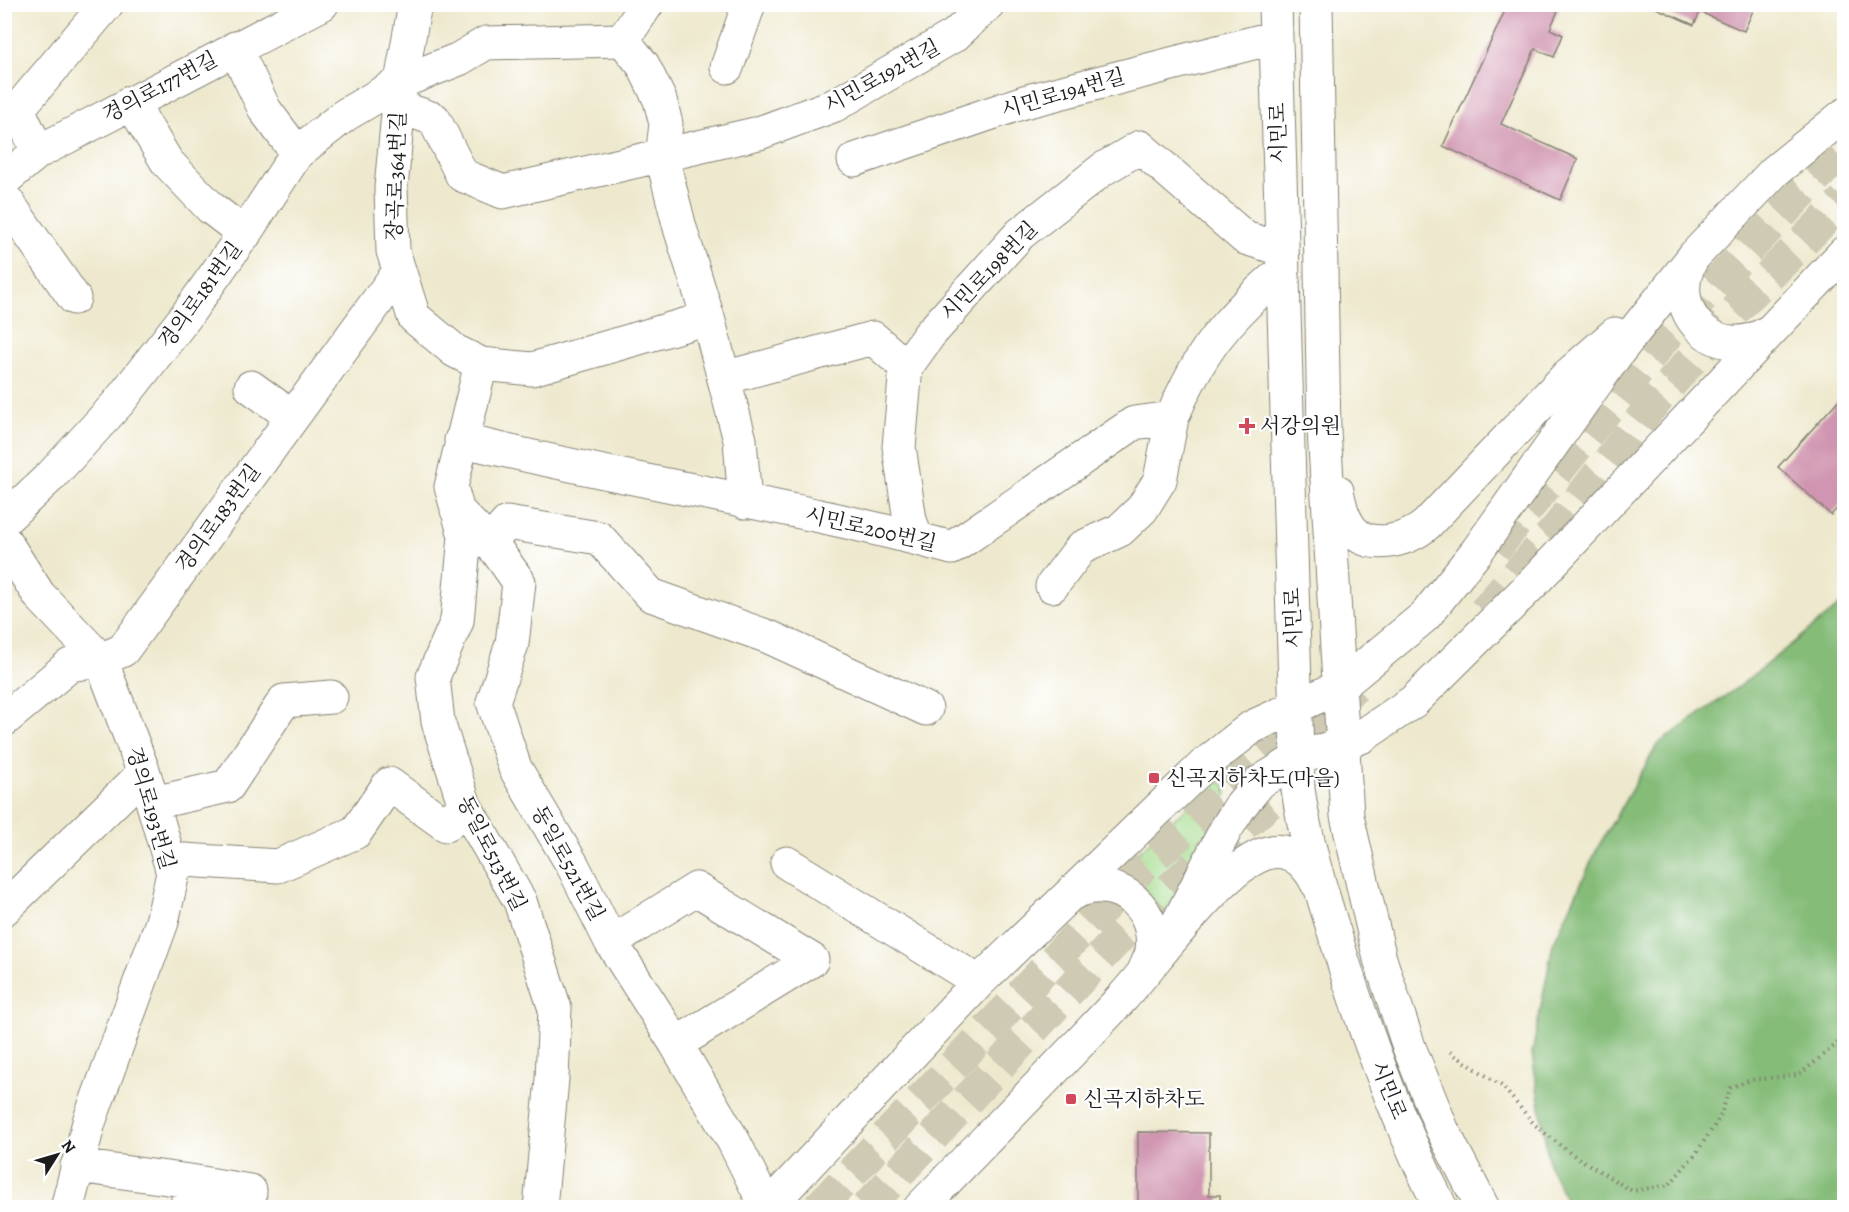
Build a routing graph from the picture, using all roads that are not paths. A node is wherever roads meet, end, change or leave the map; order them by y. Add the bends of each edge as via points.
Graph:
1 (107, 4) edge
2 (322, 4) edge
3 (415, 4) edge
4 (647, 4) edge
5 (749, 4) edge
6 (988, 4) edge
7 (1275, 4) edge
8 (1316, 4) edge
9 (952, 20) edge
10 (1276, 37) junction
11 (623, 40) junction
12 (235, 48) junction
13 (727, 67) dead end
14 (400, 95) junction
15 (131, 102) junction
16 (1845, 115) edge
17 (38, 152) junction
18 (297, 153) junction
19 (662, 157) junction
20 (854, 160) dead end
21 (4, 180) edge
22 (4, 197) edge
23 (244, 234) junction
24 (1845, 253) edge
25 (1695, 255) junction
26 (1281, 261) junction
27 (399, 273) junction
28 (74, 298) dead end
29 (708, 318) junction
30 (1772, 330) junction
31 (481, 364) junction
32 (906, 367) junction
33 (724, 378) junction
34 (251, 387) dead end
35 (291, 417) junction
36 (1172, 418) junction
37 (1324, 430) junction
38 (461, 440) junction
39 (745, 502) junction
40 (458, 510) junction
41 (4, 520) edge
42 (916, 538) junction
43 (4, 540) edge
44 (489, 543) junction
45 (1052, 586) dead end
46 (101, 660) junction
47 (1339, 687) junction
48 (331, 696) dead end
49 (1296, 708) junction
50 (926, 709) dead end
51 (4, 720) edge
52 (1342, 744) junction
53 (1297, 759) junction
54 (148, 788) junction
55 (465, 806) junction
56 (169, 859) junction
57 (787, 863) dead end
58 (1062, 900) junction
59 (4, 909) edge
60 (1328, 913) junction
61 (611, 942) junction
62 (1168, 942) junction
63 (1142, 976) junction
64 (979, 982) junction
65 (676, 1044) junction
66 (77, 1166) junction
67 (189, 1194) edge
68 (66, 1208) edge
69 (249, 1208) edge
70 (540, 1208) edge
71 (767, 1208) edge
72 (920, 1208) edge
73 (1441, 1208) edge
74 (1483, 1208) edge

1 - 17 street via 18,109
2 - 12 street, 경의로177번길
3 - 14 street, 장곡로364번길
4 - 11 street
5 - 13 street
6 - 9 street, 시민로192번길
7 - 10 street, 시민로
8 - 37 street, 시민로
9 - 19 street, 시민로192번길 via 836,105 759,133
10 - 20 street, 시민로194번길 via 1024,102
10 - 26 street, 시민로
11 - 14 street, 경의로181번길 via 486,43
11 - 19 street via 643,65 660,100 666,124
12 - 15 street, 경의로177번길
12 - 18 street via 266,110
14 - 18 street, 경의로181번길 via 345,115
14 - 19 street, 시민로192번길 via 434,119 462,175 503,192
14 - 27 street, 장곡로364번길 via 391,188 393,251
15 - 17 street, 경의로177번길
15 - 23 street via 167,162 211,208
16 - 25 street via 1774,171
17 - 21 street, 경의로177번길
18 - 23 street, 경의로181번길
19 - 29 street
22 - 28 street
23 - 41 street, 경의로181번길 via 119,402
24 - 30 street
25 - 30 street via 1685,272 1684,289 1690,311 1704,332 1716,340 1735,344 1757,339
25 - 37 street via 1567,376 1412,536 1380,541 1362,538 1351,528 1333,477
25 - 47 street via 1618,352 1452,585 1404,636
26 - 32 street, 시민로198번길 via 1245,238 1140,147 1103,169 1020,234 929,335
26 - 36 street via 1210,342
26 - 49 street, 시민로
27 - 31 street, 장곡로364번길 via 414,317 455,351
27 - 35 street, 경의로183번길
29 - 31 street, 장곡로364번길 via 532,369
29 - 33 street
30 - 52 street via 1446,672 1386,722
31 - 38 street, 동일로513번길
32 - 33 street via 873,338
32 - 42 street via 899,447
33 - 39 street via 740,440
34 - 35 street
35 - 46 street, 경의로183번길 via 123,650
36 - 42 street, 시민로200번길 via 1134,423 952,548
36 - 45 street via 1160,480 1142,508 1120,530 1081,548
37 - 47 street, 시민로
38 - 39 street, 시민로200번길
38 - 40 street, 동일로513번길 via 450,487
39 - 42 street, 시민로200번길
40 - 44 street, 동일로521번길
40 - 55 street, 동일로513번길 via 465,536 457,621 433,677 438,722
43 - 46 street, 경의로193번길 via 39,595
44 - 50 street via 507,523 599,538 651,595 769,637
44 - 61 street, 동일로521번길 via 519,582 512,644 493,702 515,768 573,866
46 - 51 street, 경의로183번길 via 70,665
46 - 54 street, 경의로193번길
47 - 49 street
47 - 52 street, 시민로
48 - 54 street via 284,701 228,786
49 - 53 street, 시민로
49 - 58 street via 1252,727 1223,748
52 - 53 street
52 - 74 street, 시민로 via 1347,816 1380,959 1423,1085
53 - 60 street, 시민로 via 1301,809
53 - 62 street via 1261,782 1241,804
54 - 56 street, 경의로193번길
54 - 59 street
55 - 56 street via 446,825 389,784 357,832 278,867
55 - 70 street, 동일로513번길 via 520,901 555,1009
56 - 66 street, 경의로193번길 via 173,873 162,922 89,1122
57 - 64 street
58 - 63 street via 1101,885 1114,887 1134,902 1145,917 1152,941
58 - 64 street
60 - 62 street via 1307,865 1294,855 1272,851 1235,873
60 - 73 street, 시민로 via 1360,1018
61 - 65 street, 동일로521번길
61 - 65 street via 696,889 812,960
62 - 63 street
63 - 72 street
64 - 71 street
65 - 71 street, 동일로521번길 via 734,1142
66 - 67 street
66 - 68 street, 경의로193번길
67 - 69 street via 250,1191

